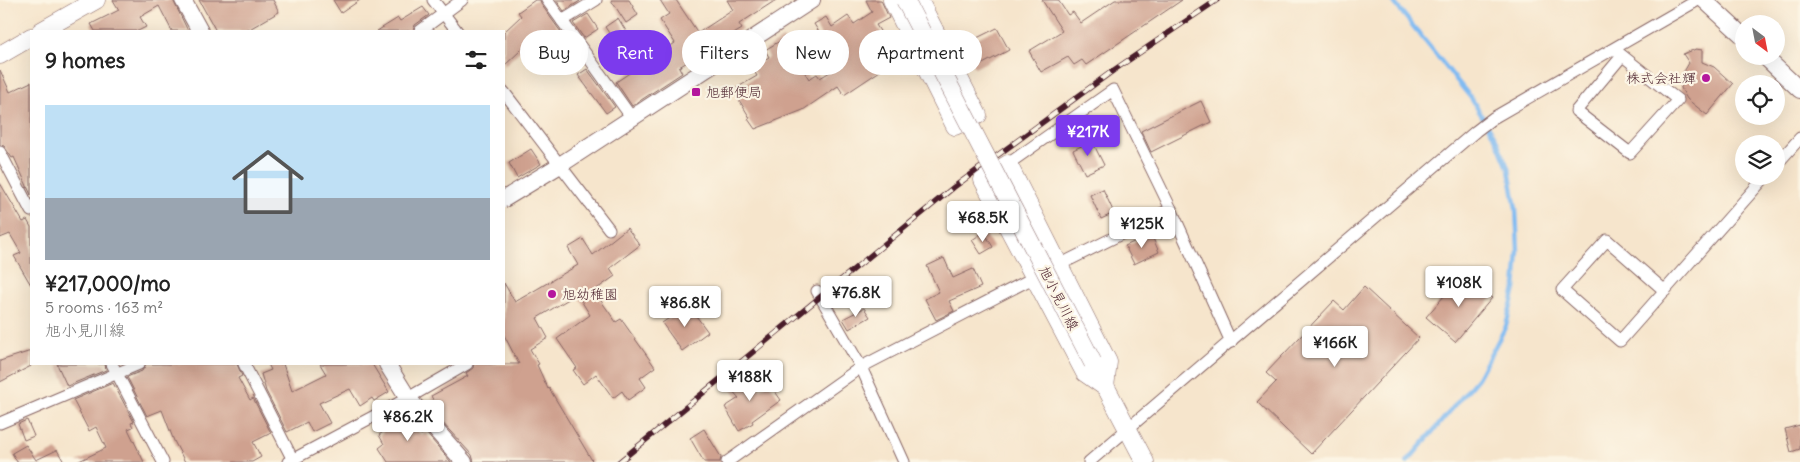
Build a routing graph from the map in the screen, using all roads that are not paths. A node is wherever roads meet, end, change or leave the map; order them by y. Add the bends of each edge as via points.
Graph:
1 (96, 0) edge
2 (183, 0) edge
3 (433, 0) edge
4 (462, 0) edge
5 (547, 0) edge
6 (596, 0) edge
7 (812, 0) edge
8 (892, 0) edge
9 (905, 0) edge
10 (919, 0) edge
11 (1698, 0) edge
12 (1704, 0) edge
13 (444, 14) junction
14 (562, 21) junction
15 (1735, 29) edge
16 (43, 30) edge
17 (199, 30) edge
18 (421, 30) edge
19 (456, 30) edge
20 (30, 38) edge
21 (1618, 52) junction
22 (0, 55) edge
23 (1774, 65) edge
24 (1800, 90) edge
25 (505, 93) edge
26 (632, 118) junction
27 (1800, 138) edge
28 (0, 152) edge
29 (1785, 155) edge
30 (1008, 164) junction
31 (560, 165) junction
32 (1758, 185) edge
33 (505, 198) edge
34 (30, 209) edge
35 (1171, 209) junction
36 (609, 229) dead end
37 (1059, 265) junction
38 (1035, 277) junction
39 (817, 290) dead end
40 (1665, 291) junction
41 (1231, 342) junction
42 (133, 365) edge
43 (244, 365) edge
44 (388, 365) edge
45 (465, 365) edge
46 (861, 367) junction
47 (115, 368) edge
48 (1106, 387) junction
49 (408, 398) junction
50 (0, 423) edge
51 (1128, 430) junction
52 (291, 461) edge
53 (163, 462) edge
54 (464, 462) edge
55 (727, 462) edge
56 (904, 462) edge
57 (1089, 462) edge
58 (1145, 462) edge

1 - 16 main road
2 - 17 street
3 - 13 street
4 - 13 street
5 - 14 street
6 - 14 street
7 - 26 street
8 - 10 main road via 955,126 978,115
9 - 48 main road, 旭小見川線, bridge
11 - 21 street
12 - 15 street
13 - 18 street
13 - 19 street
14 - 26 street
20 - 22 main road
21 - 21 street via 1678,100 1630,153 1576,111
21 - 41 street via 1493,118
23 - 24 street
25 - 31 street
26 - 31 street
27 - 29 street
28 - 34 street
30 - 35 street via 1113,90
30 - 37 main road
30 - 38 main road via 983,180
31 - 33 street
31 - 36 street
32 - 40 street
35 - 37 street
35 - 41 street
37 - 48 main road via 1108,362
38 - 46 street
38 - 48 main road via 1085,373
39 - 46 street
40 - 40 street via 1620,341 1562,290 1607,240
41 - 51 street
42 - 47 street
43 - 52 street
44 - 49 street
45 - 49 street
46 - 55 street
46 - 56 street
47 - 50 street
47 - 53 street
48 - 51 main road, 旭小見川線
49 - 52 street
49 - 54 street
51 - 57 street
51 - 58 main road, 旭小見川線

